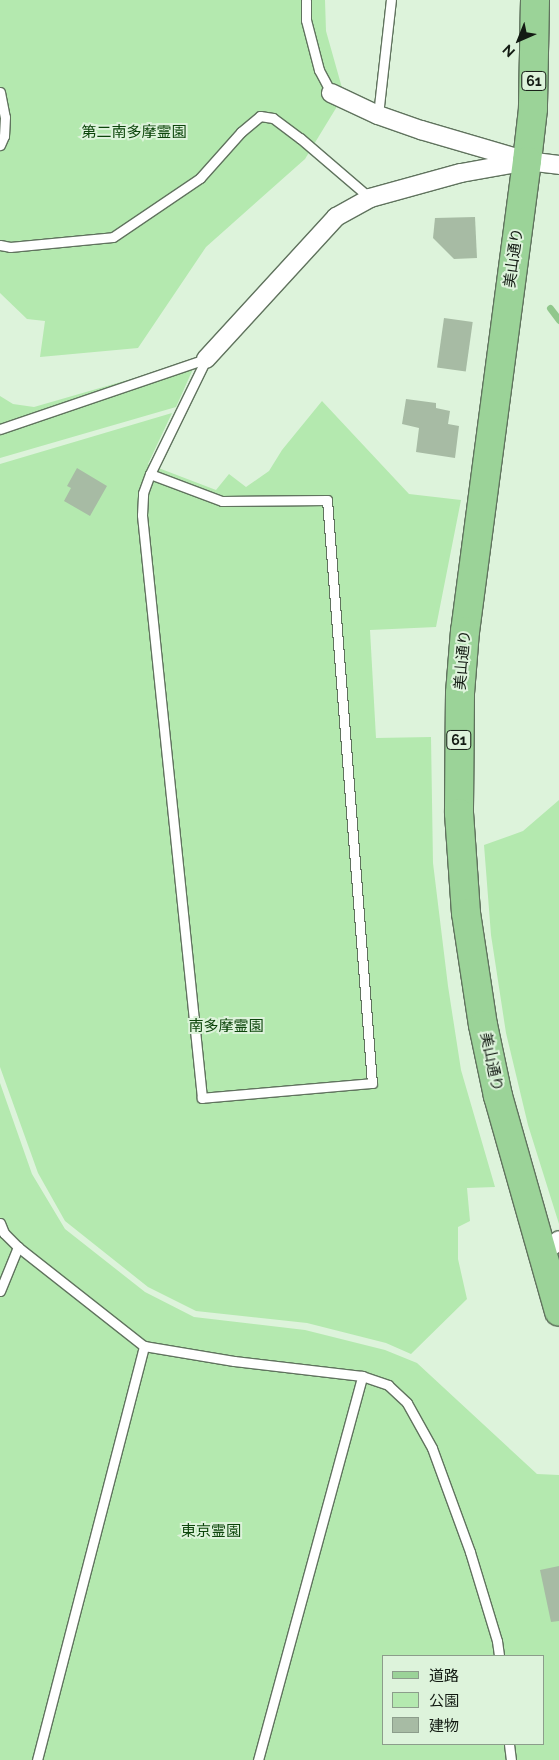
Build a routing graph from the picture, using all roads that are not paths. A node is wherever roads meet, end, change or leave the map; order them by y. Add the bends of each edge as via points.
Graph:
1 (306, 0) edge
2 (391, 0) edge
3 (535, 0) edge
4 (0, 92) edge
5 (332, 93) joint
6 (378, 115) junction
7 (0, 145) edge
8 (527, 161) junction
9 (559, 165) edge
10 (370, 198) junction
11 (0, 246) edge
12 (206, 359) junction
13 (0, 429) edge
14 (150, 474) junction
15 (0, 1224) edge
16 (2, 1232) edge
17 (550, 1247) edge
18 (18, 1248) junction
19 (0, 1291) edge
20 (559, 1312) edge
21 (144, 1346) junction
22 (362, 1376) junction
23 (499, 1655) edge
24 (509, 1745) edge
25 (37, 1760) edge
26 (258, 1760) edge
27 (511, 1760) edge

1 - 5 lane via 306,20 319,70
2 - 6 lane
3 - 8 main road, 美山通り / 61 via 533,109
4 - 7 lane via 6,117
5 - 6 street
6 - 8 street
8 - 9 street
8 - 10 street via 461,173
8 - 17 main road, 美山通り / 61 via 465,632 460,693 459,814 466,913 483,1025 498,1096
10 - 11 lane via 300,138 273,118 260,116 200,178 114,236
10 - 12 street via 336,217
12 - 13 lane
12 - 14 lane
14 - 14 lane via 143,494 142,516 202,1098 372,1083 327,500 222,501
15 - 16 lane
16 - 18 lane
17 - 20 main road, 美山通り / 61
18 - 19 lane
18 - 21 lane
21 - 22 lane via 234,1361
21 - 25 lane
22 - 23 lane via 388,1385 407,1403 432,1448 470,1552
22 - 26 lane
24 - 27 lane

